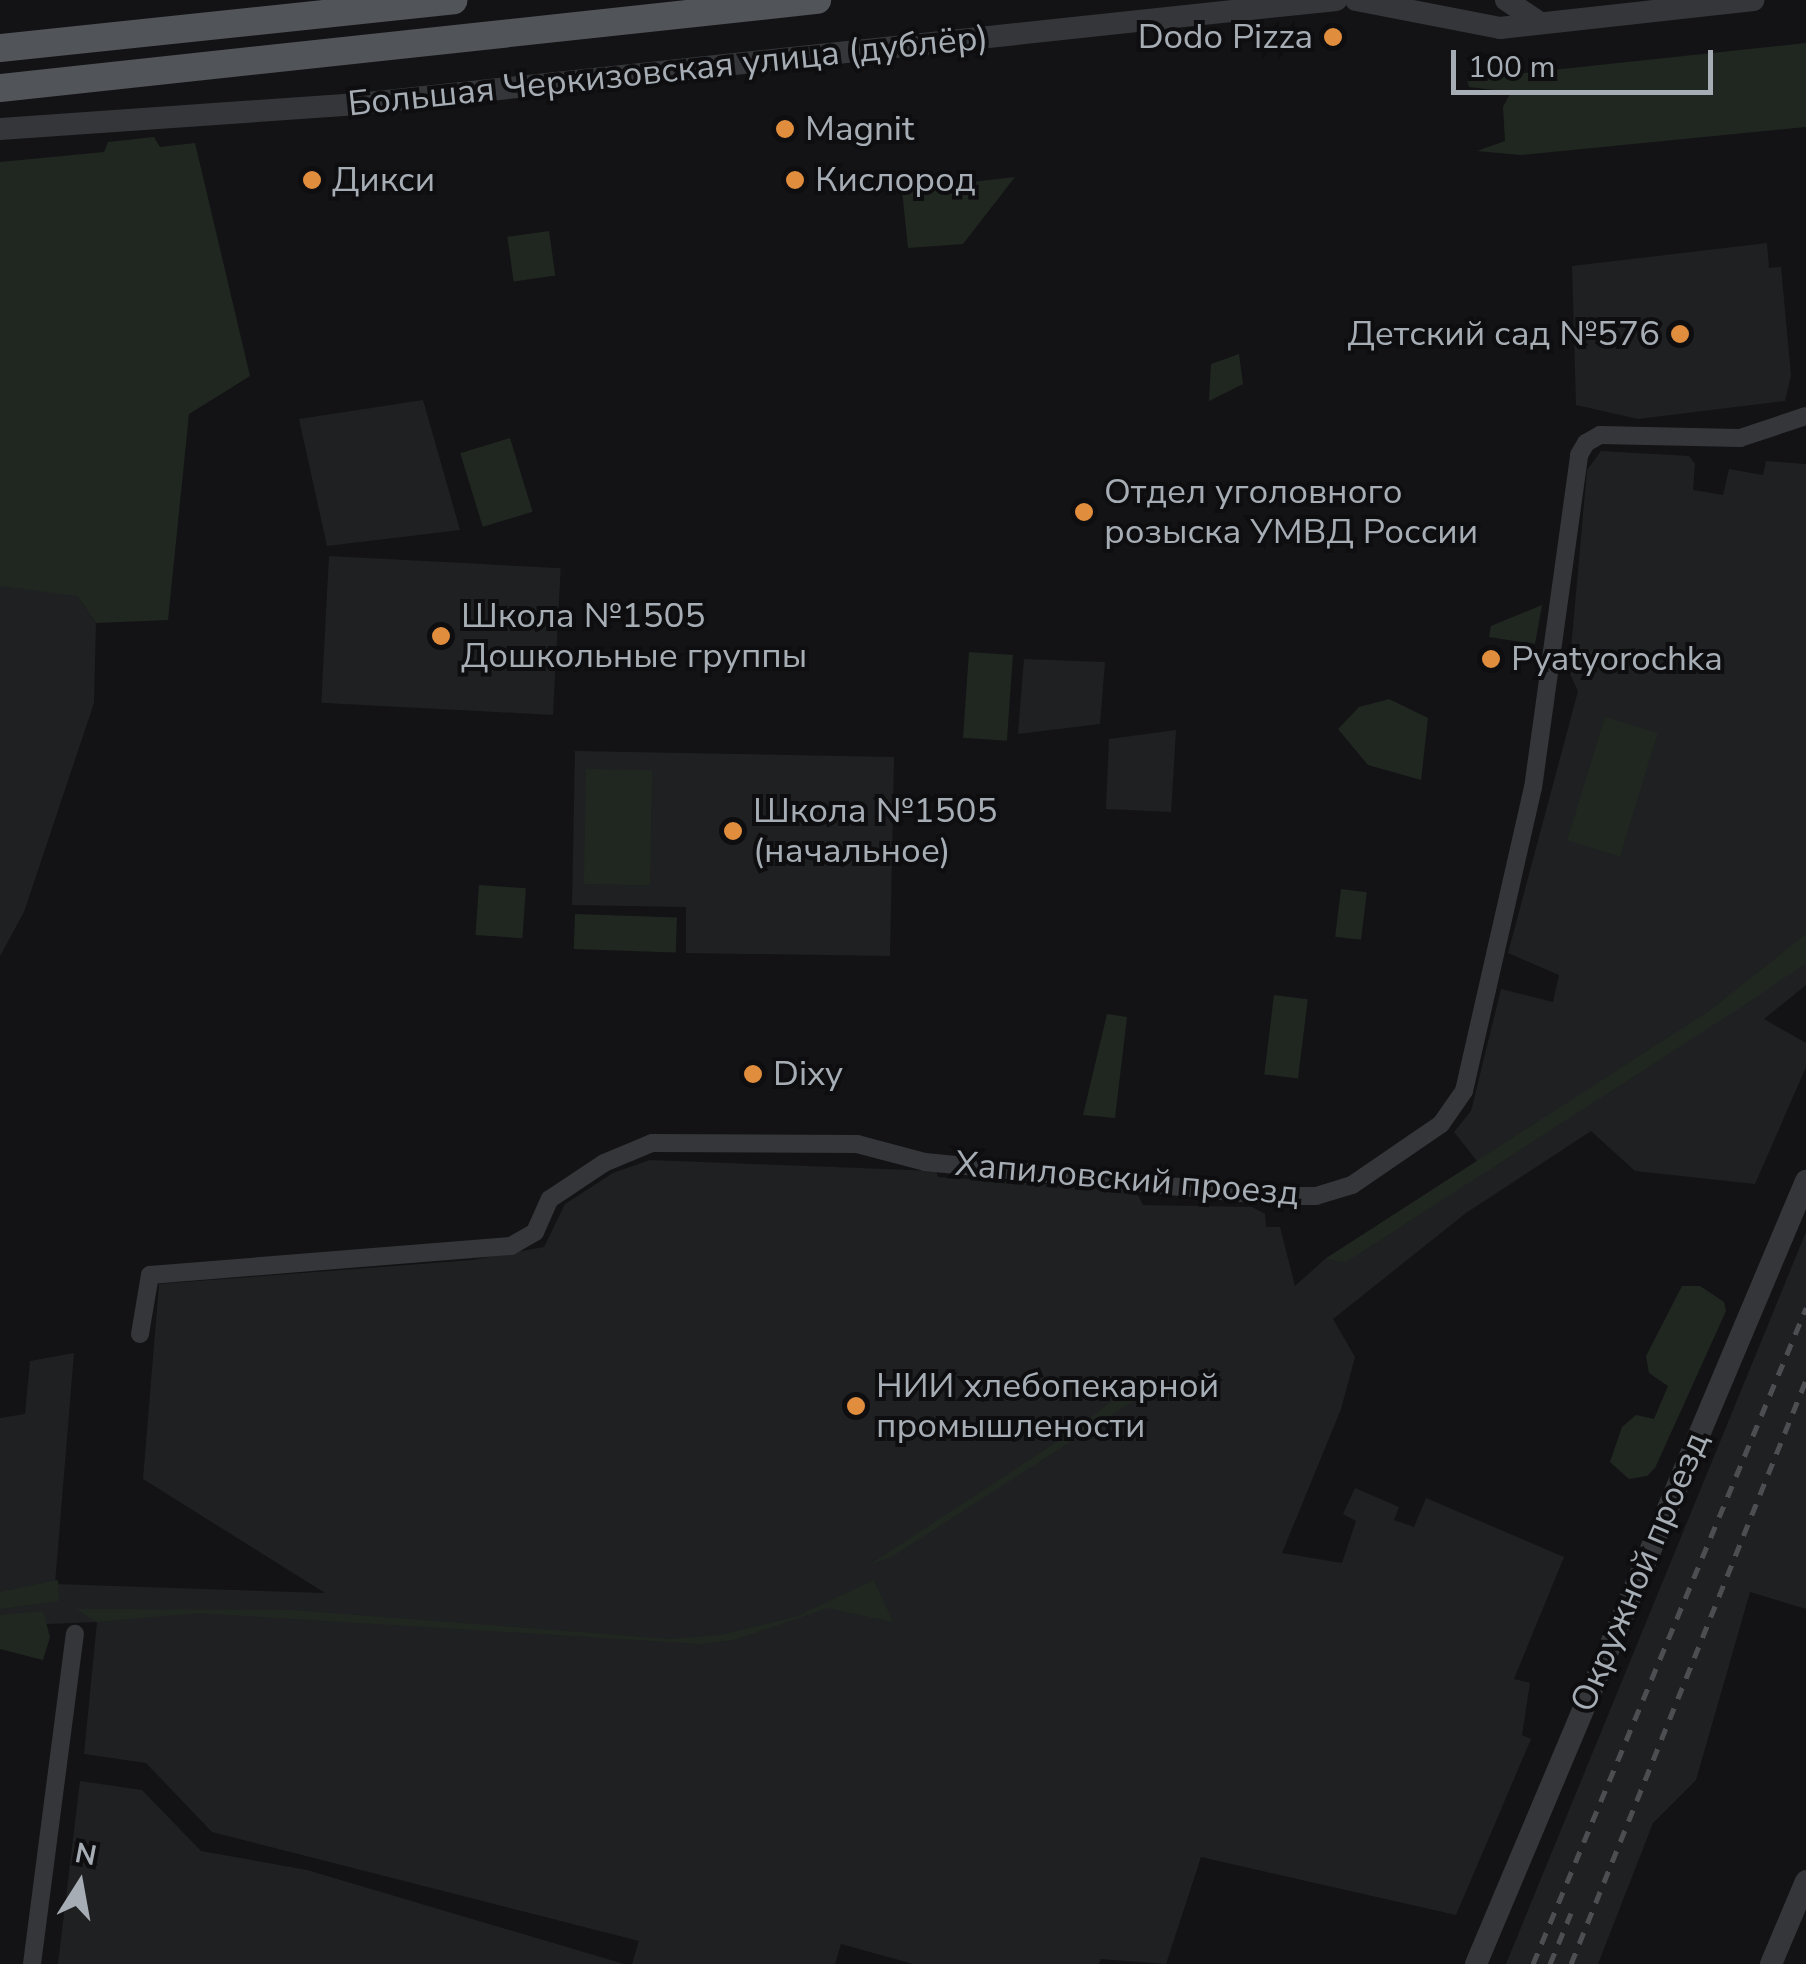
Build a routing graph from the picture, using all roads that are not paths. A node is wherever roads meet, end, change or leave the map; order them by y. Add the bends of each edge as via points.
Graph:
1 (453, 0) edge
2 (817, 0) edge
3 (1336, 0) edge
4 (1356, 0) edge
5 (1506, 0) edge
6 (1754, 0) edge
7 (1548, 23) junction
8 (0, 48) edge
9 (0, 88) edge
10 (0, 129) edge
11 (1806, 416) edge
12 (1806, 1181) edge
13 (140, 1334) dead end
14 (75, 1634) dead end
15 (1806, 1881) edge
16 (32, 1964) edge
17 (1476, 1964) edge
18 (1771, 1964) edge

1 - 8 main road
2 - 9 main road
3 - 10 street, Большая Черкизовская улица (дублёр) via 358,104
4 - 7 street via 1500,28
5 - 7 street via 1518,13
6 - 7 street
11 - 13 street, Хапиловский проезд via 1740,438 1600,435 1586,442 1534,788 1464,1091 1442,1124 1352,1185 1316,1196 1272,1196 925,1162 857,1144 652,1143 604,1163 550,1199 536,1232 511,1246 150,1275
12 - 17 street, Окружной проезд
14 - 16 street
15 - 18 street

